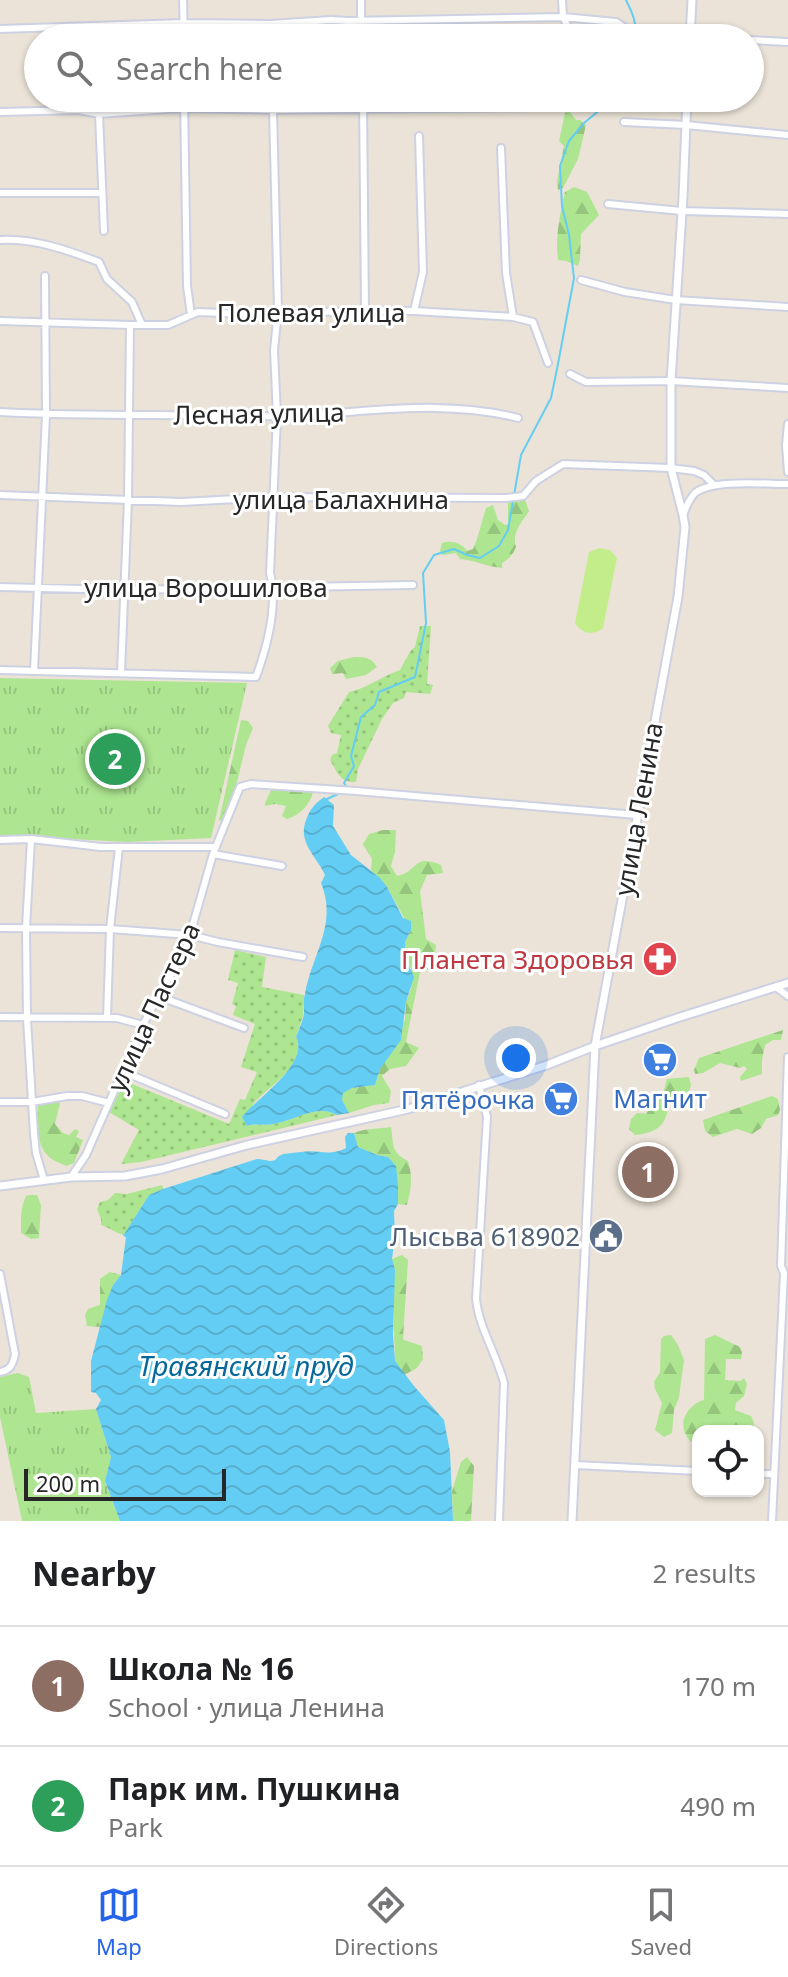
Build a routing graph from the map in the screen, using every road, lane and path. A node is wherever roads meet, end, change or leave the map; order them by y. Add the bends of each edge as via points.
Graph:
1 (183, 0) edge
2 (361, 0) edge
3 (562, 0) edge
4 (692, 0) edge
5 (563, 17) junction
6 (361, 20) junction
7 (183, 23) junction
8 (168, 24) edge
9 (361, 24) edge
10 (566, 24) edge
11 (619, 24) edge
12 (690, 24) edge
13 (24, 28) edge
14 (0, 29) edge
15 (764, 41) edge
16 (788, 42) edge
17 (24, 111) edge
18 (0, 112) edge
19 (89, 112) edge
20 (127, 112) edge
21 (183, 112) edge
22 (273, 112) edge
23 (363, 112) edge
24 (686, 112) edge
25 (99, 114) junction
26 (624, 122) dead end
27 (686, 125) junction
28 (788, 135) edge
29 (419, 136) dead end
30 (501, 148) dead end
31 (0, 193) edge
32 (102, 193) junction
33 (608, 204) dead end
34 (682, 211) junction
35 (788, 214) edge
36 (104, 231) dead end
37 (0, 240) edge
38 (45, 276) dead end
39 (581, 280) dead end
40 (676, 300) junction
41 (788, 307) edge
42 (365, 310) junction
43 (278, 311) junction
44 (414, 311) junction
45 (191, 315) junction
46 (513, 317) junction
47 (0, 321) edge
48 (45, 322) junction
49 (130, 325) junction
50 (142, 325) junction
51 (548, 363) dead end
52 (570, 374) dead end
53 (671, 381) junction
54 (788, 388) edge
55 (0, 412) edge
56 (46, 415) junction
57 (130, 415) junction
58 (277, 416) junction
59 (518, 418) dead end
60 (788, 424) edge
61 (671, 468) junction
62 (788, 472) edge
63 (713, 484) junction
64 (788, 484) edge
65 (0, 495) edge
66 (43, 496) junction
67 (273, 497) junction
68 (128, 500) junction
69 (683, 515) junction
70 (413, 585) dead end
71 (0, 587) edge
72 (37, 587) junction
73 (274, 588) junction
74 (125, 590) junction
75 (0, 670) edge
76 (34, 671) junction
77 (121, 673) junction
78 (637, 815) junction
79 (31, 839) junction
80 (0, 840) edge
81 (119, 847) junction
82 (214, 850) junction
83 (282, 866) dead end
84 (0, 928) edge
85 (26, 928) junction
86 (110, 929) junction
87 (190, 935) junction
88 (303, 957) dead end
89 (788, 983) edge
90 (776, 987) junction
91 (158, 996) junction
92 (788, 996) edge
93 (0, 1017) edge
94 (107, 1018) junction
95 (27, 1019) junction
96 (143, 1025) junction
97 (244, 1028) dead end
98 (595, 1046) junction
99 (788, 1057) edge
100 (124, 1072) junction
101 (479, 1085) junction
102 (0, 1102) edge
103 (32, 1102) junction
104 (109, 1103) junction
105 (225, 1114) dead end
106 (71, 1177) junction
107 (44, 1180) junction
108 (0, 1186) edge
109 (0, 1274) edge
110 (3, 1372) edge
111 (575, 1465) junction
112 (692, 1471) edge
113 (764, 1474) edge
114 (774, 1474) junction
115 (499, 1521) edge
116 (572, 1521) edge
117 (772, 1521) edge

1 - 7 street
2 - 6 street
3 - 5 street
4 - 12 street
5 - 6 street
5 - 10 street
5 - 11 street
6 - 7 street
6 - 9 street
7 - 8 street
13 - 14 street
15 - 16 street
17 - 18 street
19 - 25 street
20 - 25 street
21 - 45 street
22 - 43 street
23 - 42 street
24 - 27 street, улица Ленина
25 - 32 street
26 - 27 street
27 - 28 street
27 - 34 street, улица Ленина
29 - 44 street via 423,272
30 - 46 street
31 - 32 street
32 - 36 street
33 - 34 street
34 - 35 street
34 - 40 street, улица Ленина
37 - 50 street via 33,241 99,262 107,279 132,302
38 - 48 street
39 - 40 street
40 - 41 street
40 - 53 street, улица Ленина
42 - 43 street, Полевая улица
42 - 44 street, Полевая улица
43 - 45 street, Полевая улица
43 - 58 street
44 - 46 street, Полевая улица
45 - 50 street, Полевая улица via 168,325
46 - 51 street via 533,322
47 - 48 street, Полевая улица
48 - 49 street, Полевая улица
48 - 56 street
49 - 50 street, Полевая улица
49 - 57 street
52 - 53 street via 586,382
53 - 54 street
53 - 61 street, улица Ленина
55 - 56 street, Лесная улица
56 - 57 street, Лесная улица
56 - 66 street
57 - 58 street, Лесная улица
57 - 68 street
58 - 59 street, Лесная улица via 449,408
58 - 67 street
60 - 62 street
61 - 63 street, улица Балахнина via 694,471
61 - 67 street, улица Балахнина via 563,464 523,496 505,498
61 - 69 street, улица Ленина
63 - 64 street
63 - 69 street via 689,499
65 - 66 street, улица Балахнина
66 - 68 street, улица Балахнина
66 - 72 street
67 - 68 street, улица Балахнина
67 - 73 street
68 - 74 street
69 - 78 street, улица Ленина via 678,597
70 - 73 street, улица Ворошилова
71 - 72 street, улица Ворошилова
72 - 74 street, улица Ворошилова
72 - 76 street
73 - 74 street, улица Ворошилова
73 - 77 street via 256,677
74 - 77 street
75 - 76 street
76 - 77 street
78 - 82 street, улица Пастера via 251,784 240,787
78 - 98 street, улица Ленина
79 - 80 street
79 - 81 street
79 - 85 street
81 - 82 street
81 - 86 street
82 - 83 street
82 - 87 street, улица Пастера
84 - 85 street
85 - 86 street
85 - 95 street
86 - 87 street
86 - 94 street
87 - 88 street
87 - 91 street, улица Пастера
89 - 90 street
90 - 92 street
90 - 98 street
91 - 96 street, улица Пастера
91 - 97 street
93 - 95 street
94 - 95 street
94 - 96 street
95 - 103 street
96 - 100 street, улица Пастера
98 - 101 street
98 - 111 street, улица Ленина
99 - 114 street
100 - 104 street, улица Пастера
100 - 105 street
101 - 106 street via 408,1109 162,1169
101 - 115 street via 487,1117 476,1299 504,1383
102 - 103 street
103 - 104 street via 82,1096
103 - 107 street
104 - 106 street, улица Пастера
106 - 107 street
107 - 108 street
109 - 110 street via 15,1354 13,1365
111 - 112 street
111 - 116 street, улица Ленина
113 - 114 street
114 - 117 street

